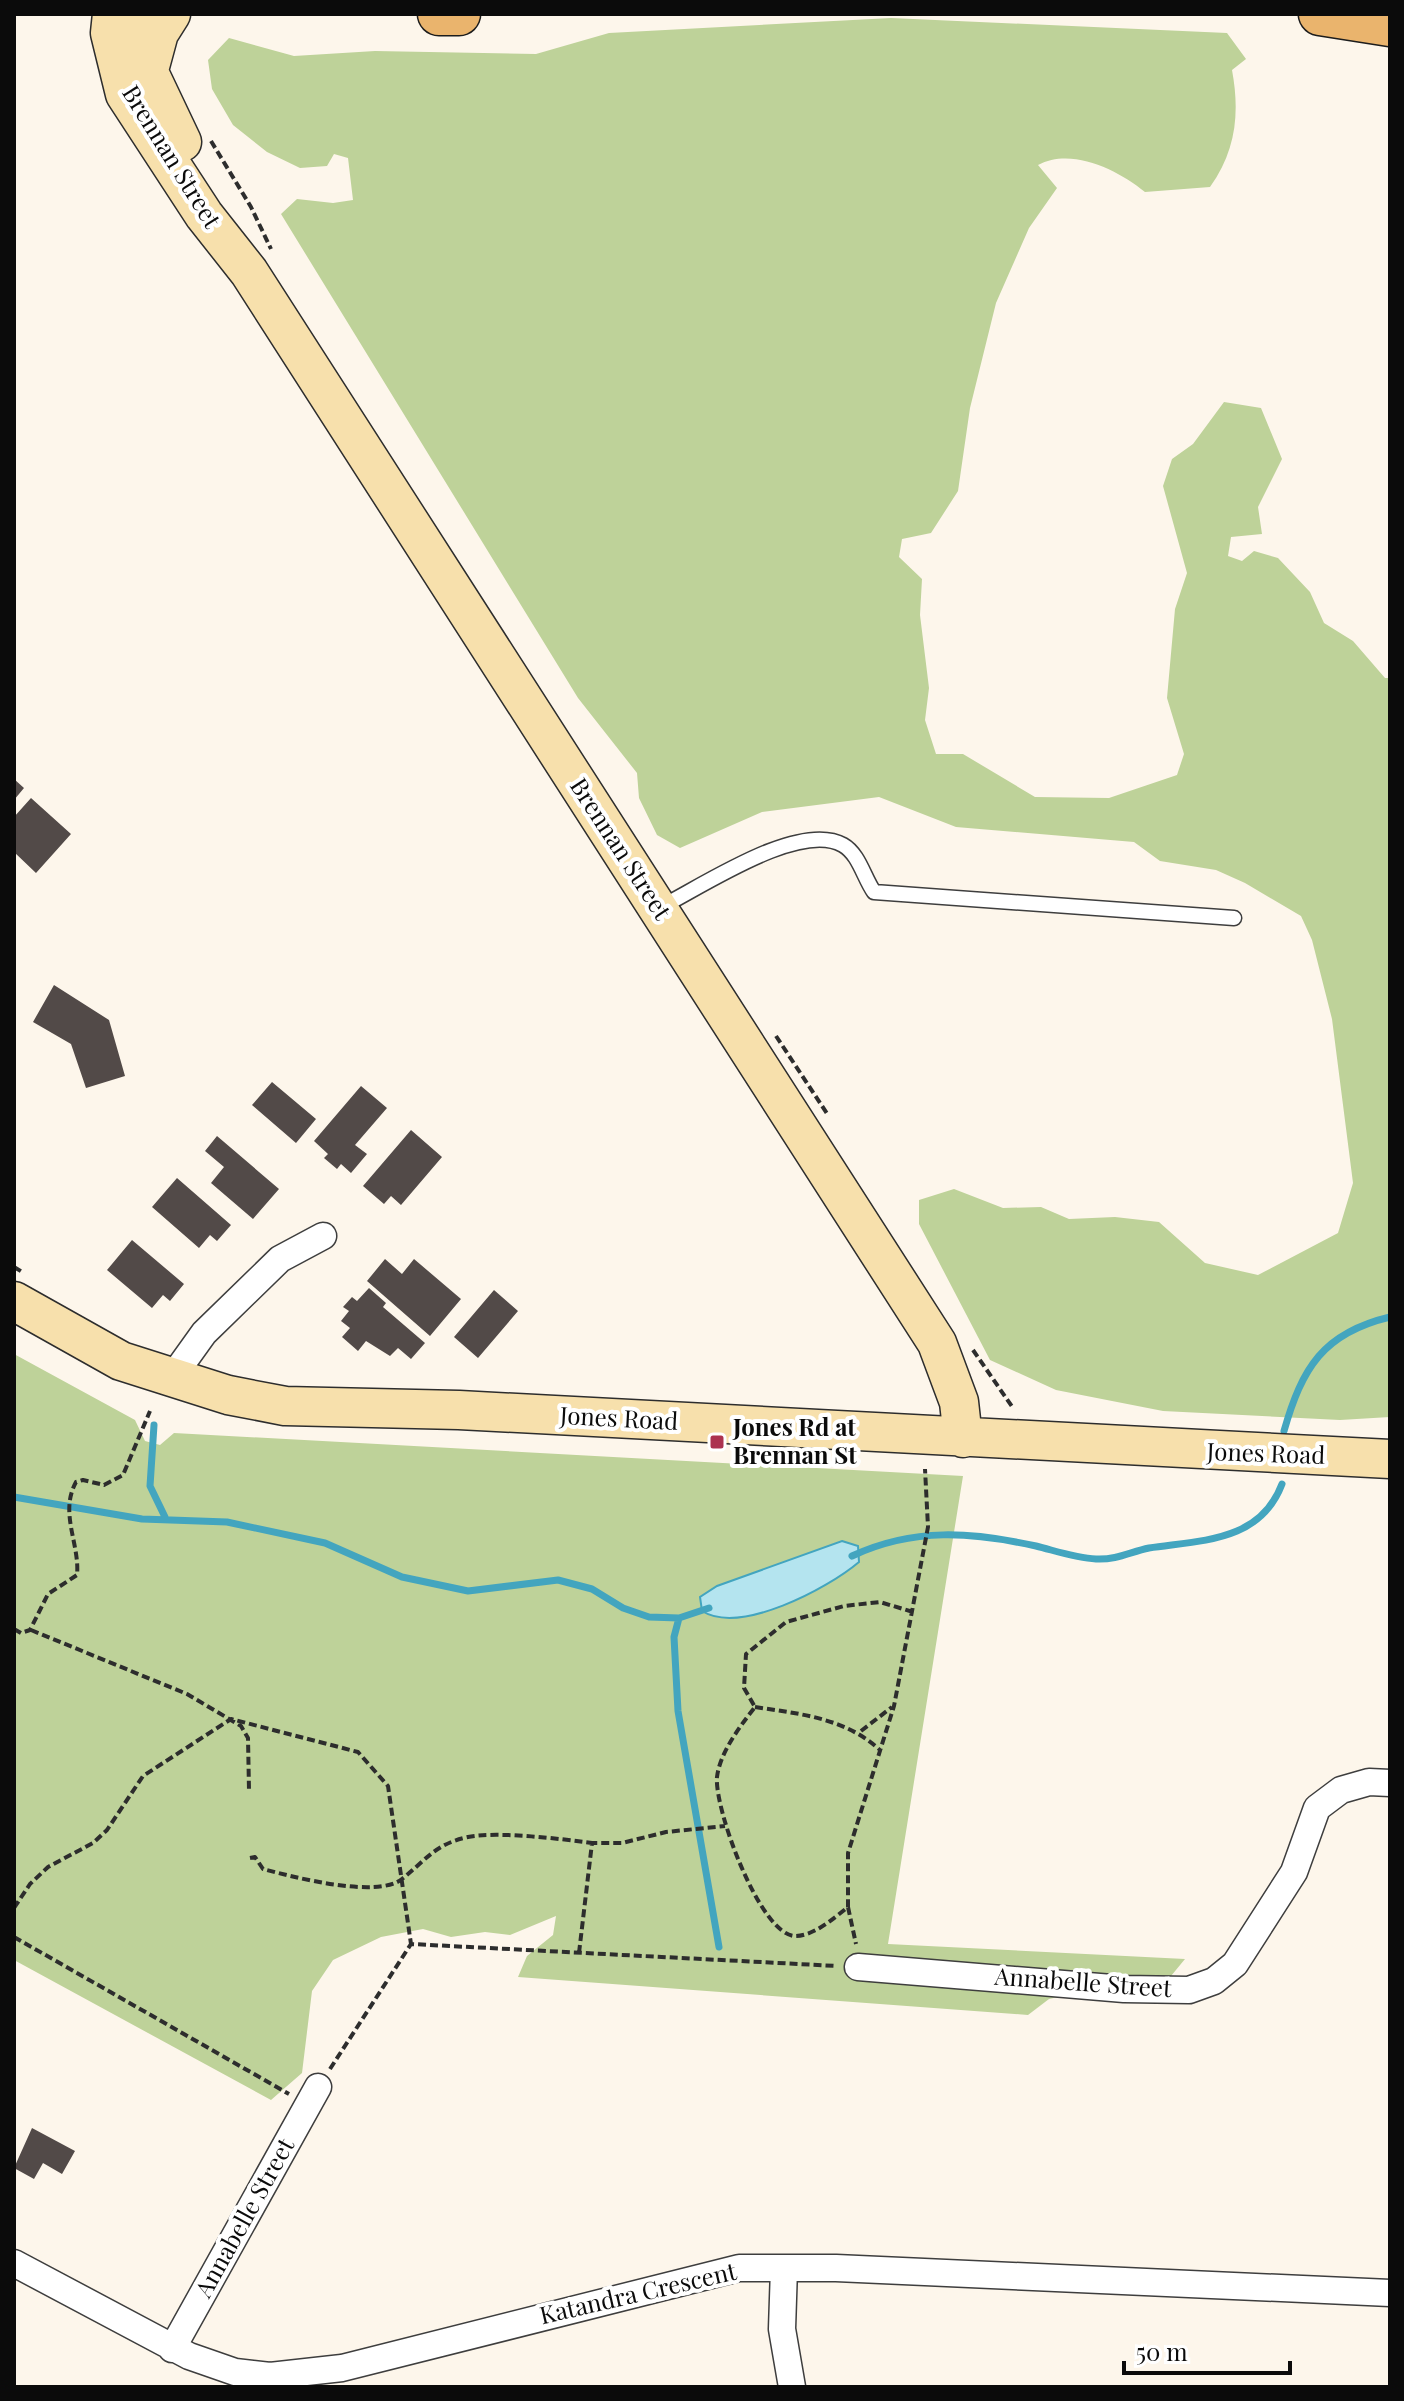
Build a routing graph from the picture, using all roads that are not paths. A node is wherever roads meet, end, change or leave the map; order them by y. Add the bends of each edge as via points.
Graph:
1 (171, 14) edge
2 (439, 14) edge
3 (446, 14) edge
4 (459, 14) edge
5 (1320, 14) edge
6 (1390, 25) edge
7 (123, 32) edge
8 (249, 272) junction
9 (658, 908) junction
10 (1234, 918) dead end
11 (323, 1236) dead end
12 (14, 1301) edge
13 (171, 1379) junction
14 (963, 1438) junction
15 (1390, 1459) edge
16 (1390, 1783) edge
17 (858, 1967) road end
18 (313, 2096) road end
19 (14, 2263) edge
20 (784, 2268) junction
21 (1390, 2293) edge
22 (172, 2349) junction
23 (270, 2381) edge
24 (792, 2387) edge

1 - 7 street, Brennan Street via 159,33
2 - 3 main road
3 - 4 main road
5 - 6 main road
7 - 8 street, Brennan Street
7 - 8 street, Brennan Street via 125,94 204,215
8 - 9 street, Brennan Street
9 - 10 lane via 784,845 821,839 843,845 874,892
9 - 14 street, Brennan Street via 937,1343 955,1387
11 - 13 street via 280,1259 204,1333
12 - 13 street, Jones Road via 121,1361
13 - 14 street, Jones Road via 285,1406 459,1410
14 - 15 street, Jones Road
16 - 17 street, Annabelle Street via 1341,1790 1317,1808 1294,1872 1235,1964 1214,1981 1189,1990
18 - 22 street, Annabelle Street
19 - 22 street, Katandra Crescent
20 - 21 street, Katandra Crescent
20 - 23 street, Katandra Crescent via 739,2268 697,2276 342,2368
20 - 24 street via 782,2329
22 - 23 street, Katandra Crescent

